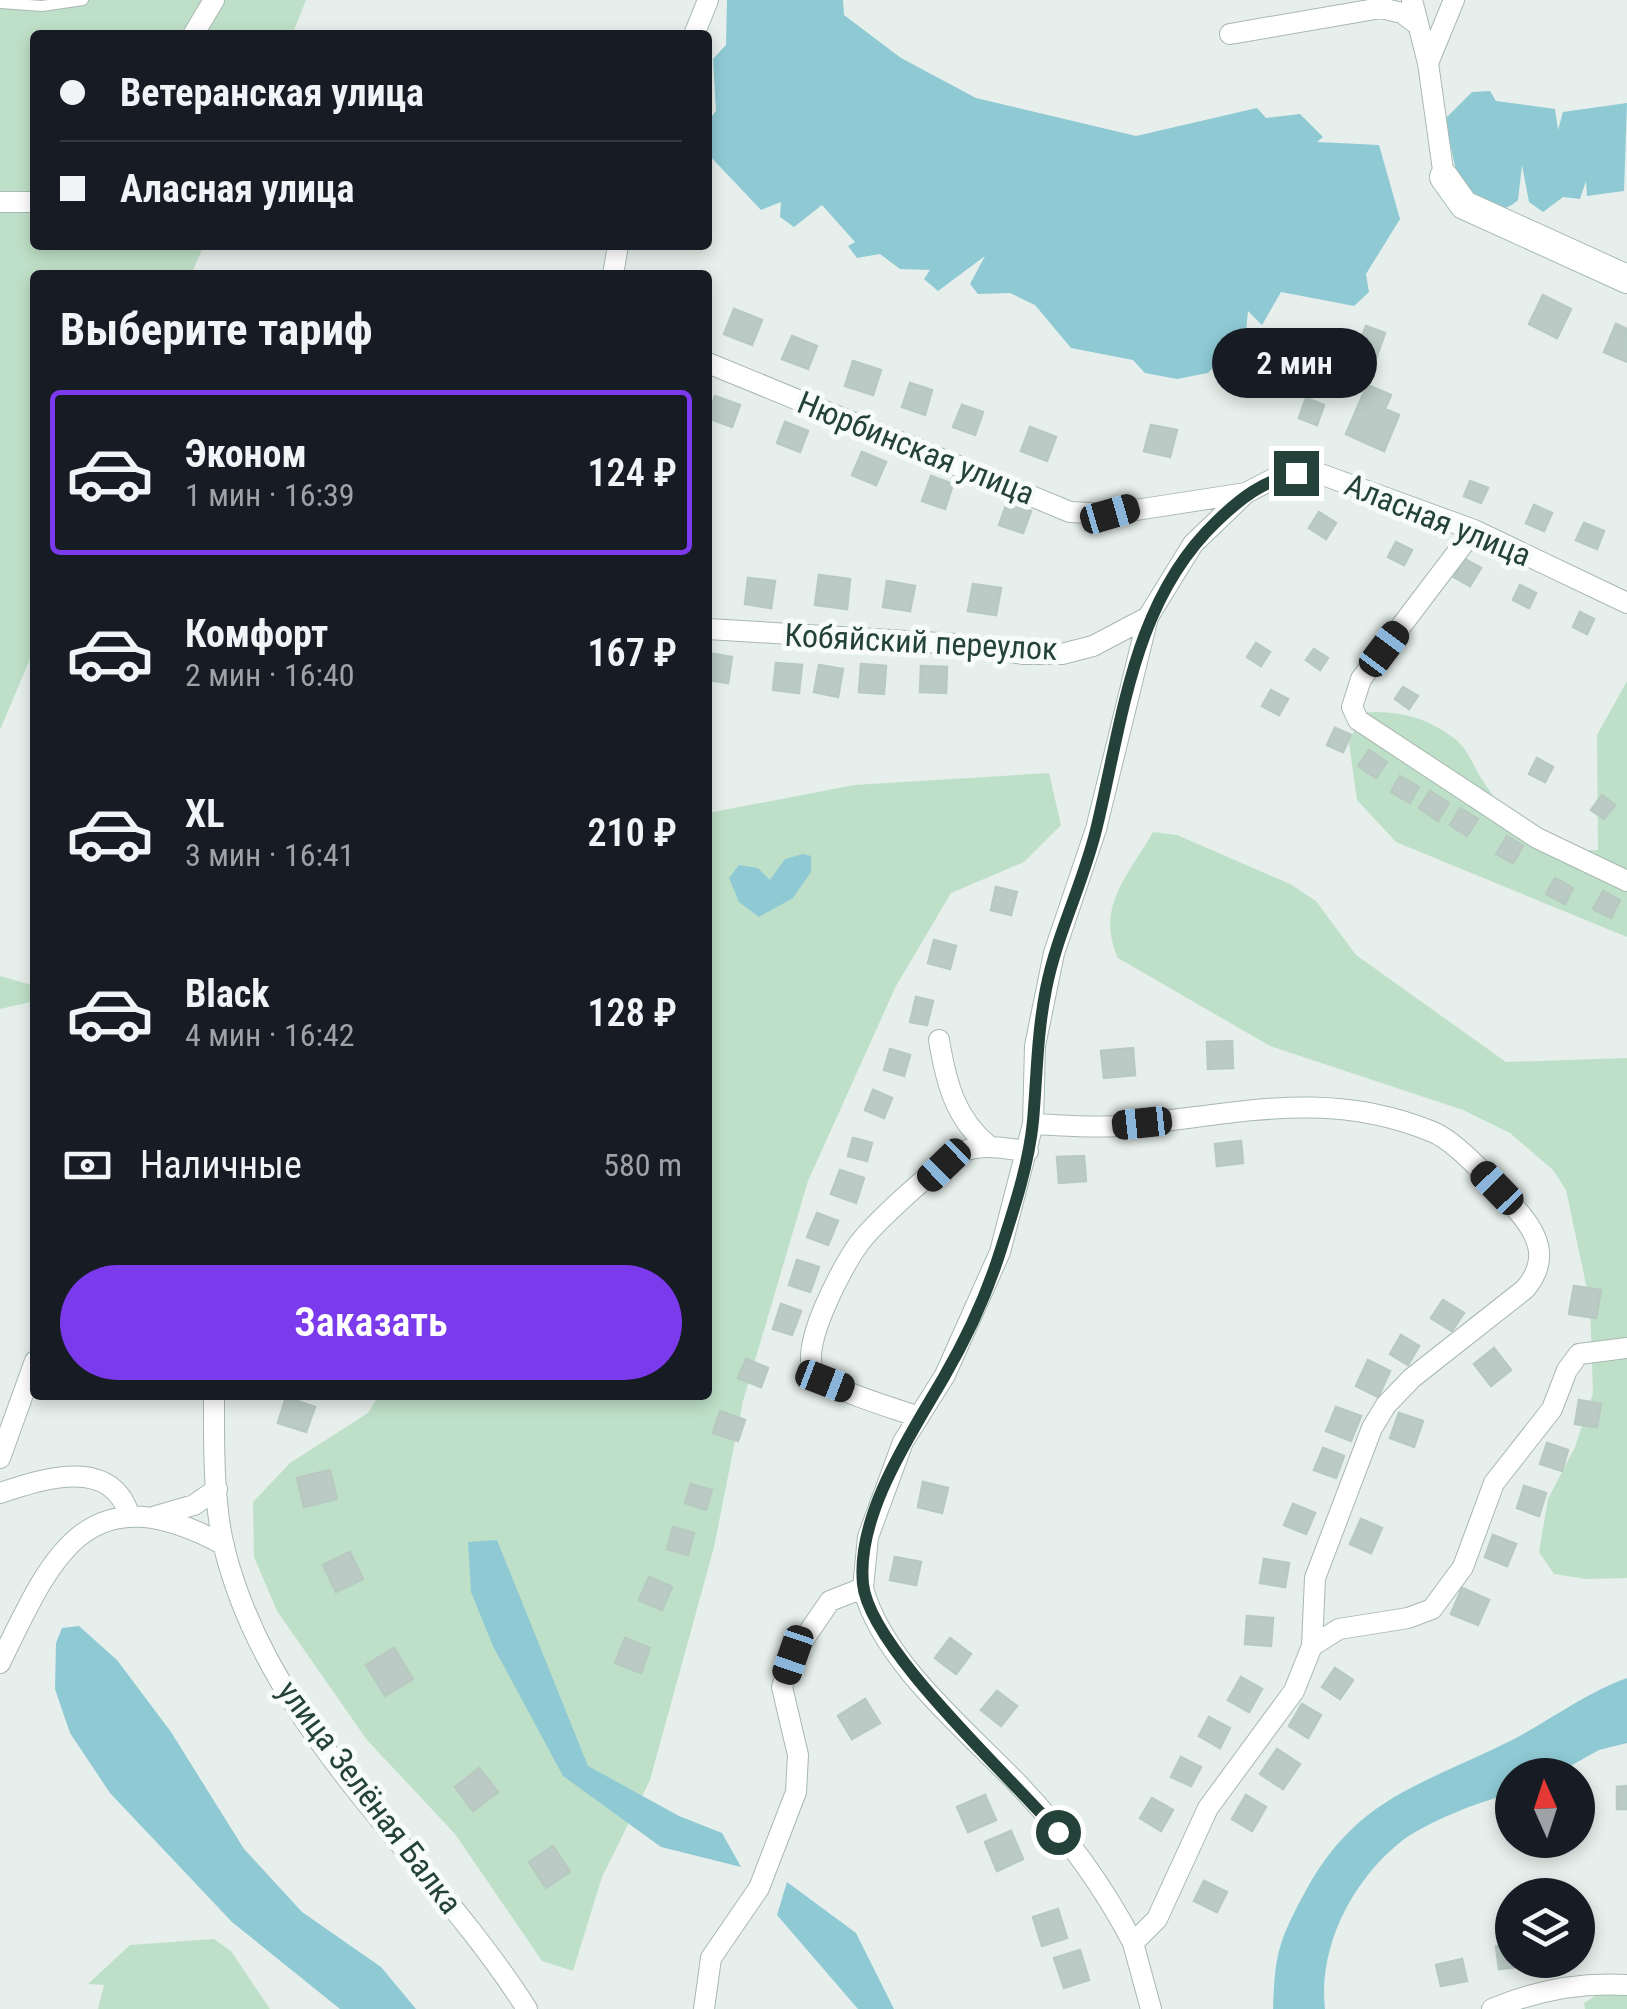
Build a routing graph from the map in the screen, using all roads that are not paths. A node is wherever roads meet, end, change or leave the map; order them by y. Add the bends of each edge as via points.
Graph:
1 (83, 0) edge
2 (214, 0) edge
3 (708, 0) edge
4 (1412, 0) edge
5 (1454, 0) edge
6 (0, 3) edge
7 (1418, 25) junction
8 (196, 30) edge
9 (696, 30) edge
10 (1230, 34) dead end
11 (1428, 63) junction
12 (1444, 176) joint
13 (0, 202) edge
14 (30, 202) edge
15 (1627, 279) edge
16 (712, 364) edge
17 (1246, 494) junction
18 (1474, 530) junction
19 (1627, 603) edge
20 (1148, 617) junction
21 (712, 629) edge
22 (1627, 881) edge
23 (938, 1040) dead end
24 (1033, 1124) junction
25 (989, 1146) junction
26 (1028, 1151) junction
27 (1627, 1348) edge
28 (30, 1375) edge
29 (214, 1400) edge
30 (918, 1417) junction
31 (0, 1458) edge
32 (218, 1489) junction
33 (0, 1493) edge
34 (130, 1516) junction
35 (153, 1518) junction
36 (224, 1545) junction
37 (863, 1588) junction
38 (1312, 1646) junction
39 (0, 1663) edge
40 (1132, 1944) junction
41 (1627, 1985) edge
42 (527, 2009) edge
43 (704, 2009) edge
44 (1151, 2009) edge
45 (1492, 2009) edge

1 - 6 lane
2 - 8 street
3 - 9 street
4 - 7 street
5 - 11 street
7 - 10 street via 1381,8
7 - 11 street
11 - 12 street
12 - 15 street via 1464,205
13 - 14 street
16 - 17 street, Нюрбинская улица via 1070,512 1110,514
17 - 18 street, Аласная улица via 1272,479 1315,472
17 - 20 street, Кобяйский переулок via 1194,544
18 - 19 street, Аласная улица
18 - 22 street via 1361,679 1352,707 1358,720 1537,838
20 - 21 street, Кобяйский переулок via 1094,646 1062,654
20 - 24 street via 1096,829 1054,953 1036,1046
23 - 25 street via 954,1104
24 - 26 street
24 - 38 street via 1113,1126 1280,1105 1349,1109 1436,1133 1520,1212 1537,1239 1538,1274 1412,1378 1372,1428 1315,1578
25 - 26 street
25 - 30 street via 959,1154 860,1242 810,1344 809,1360 825,1381
26 - 30 street via 1000,1252 945,1375
27 - 38 street via 1579,1354 1567,1370 1552,1409 1494,1483 1464,1567 1432,1609 1340,1629
28 - 31 street
29 - 32 street, улица Зелёная Балка
30 - 37 street via 868,1537
32 - 35 street
32 - 36 street, улица Зелёная Балка
33 - 34 street via 74,1476 108,1483 124,1495
34 - 35 street
34 - 39 street via 105,1520 63,1548
35 - 36 street
36 - 42 street, улица Зелёная Балка via 258,1640 289,1695
37 - 40 street via 882,1635 1074,1852
37 - 43 street via 830,1601 793,1655 782,1687 798,1755 796,1792 759,1888 711,1958
38 - 40 street via 1294,1691 1208,1808 1158,1919
40 - 44 street
41 - 45 street via 1566,1988

